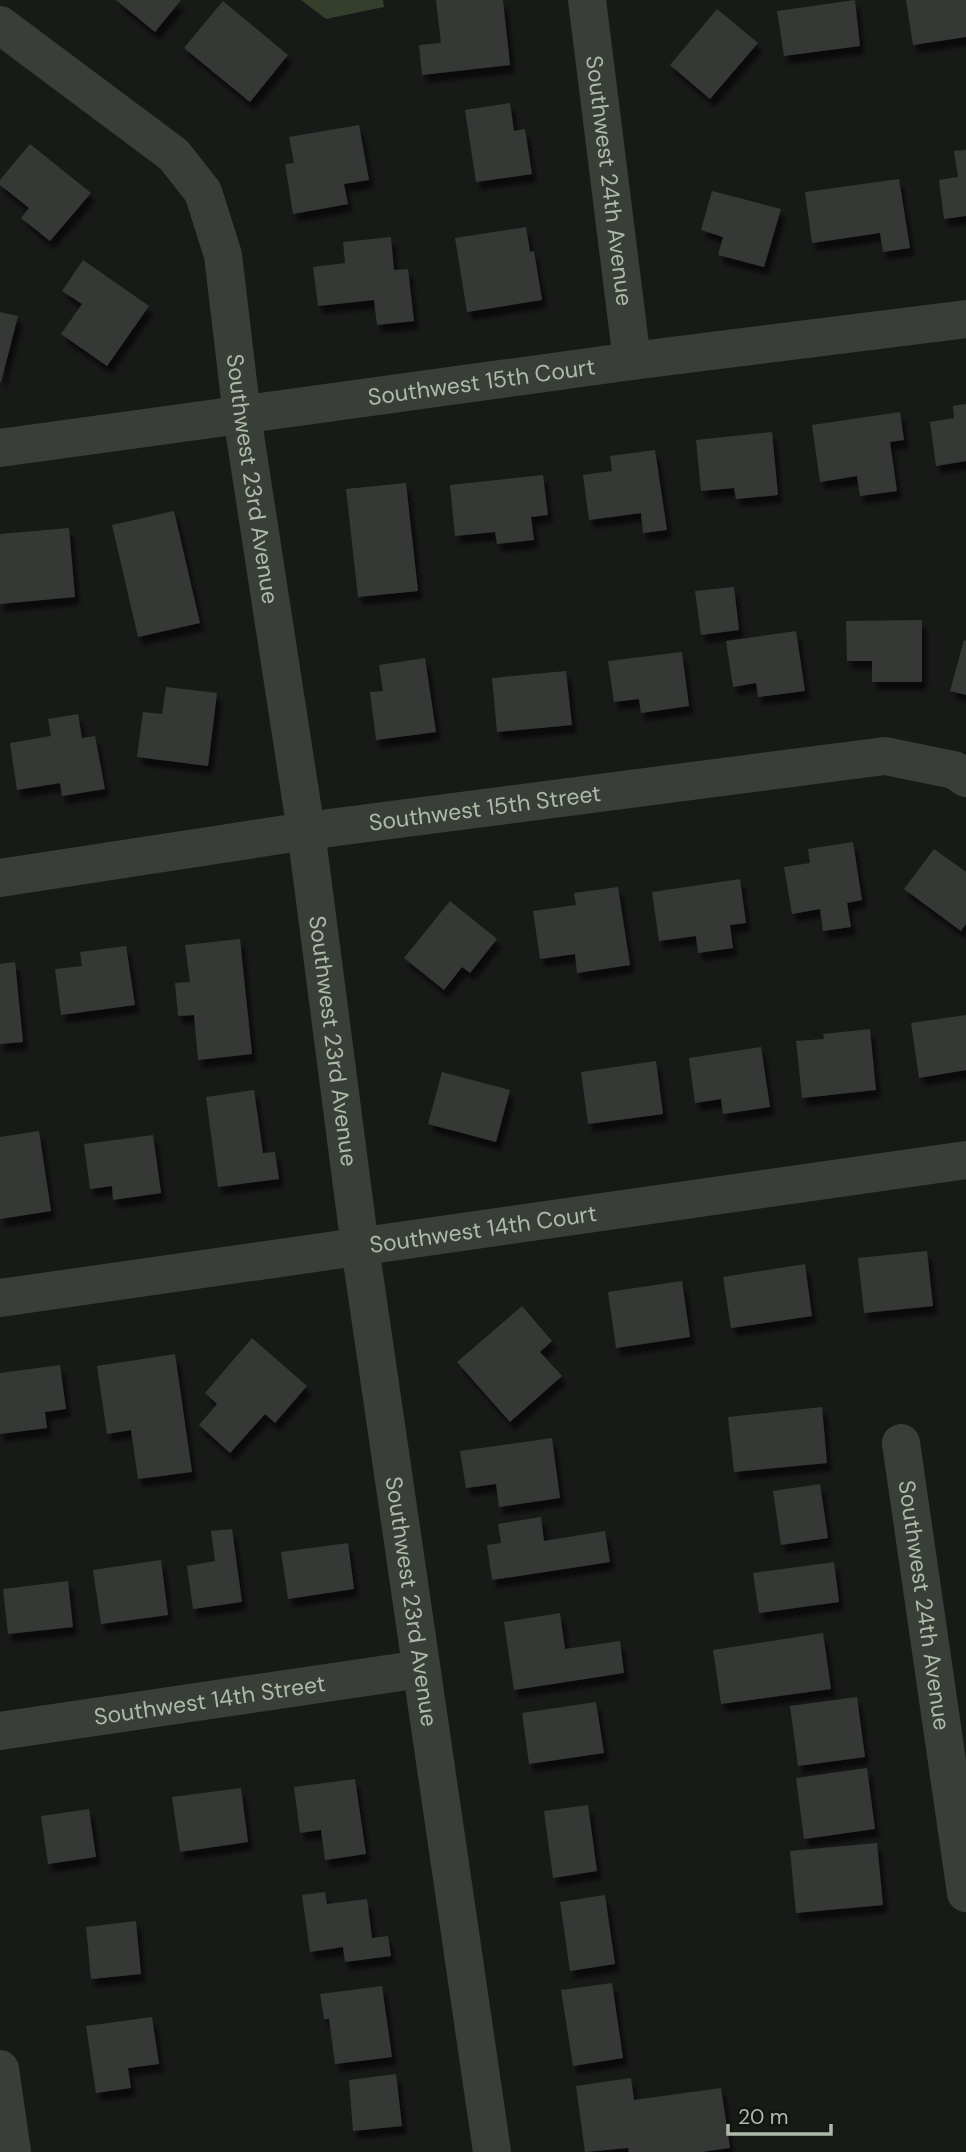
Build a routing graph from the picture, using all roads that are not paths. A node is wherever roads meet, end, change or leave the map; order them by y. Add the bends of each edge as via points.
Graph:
1 (587, 0) edge
2 (0, 25) edge
3 (966, 319) edge
4 (632, 361) junction
5 (242, 416) junction
6 (0, 448) edge
7 (966, 778) edge
8 (306, 831) junction
9 (0, 878) edge
10 (966, 1160) edge
11 (360, 1247) junction
12 (0, 1298) edge
13 (901, 1443) dead end
14 (421, 1669) junction
15 (0, 1731) edge
16 (966, 1893) edge
17 (0, 2069) edge
18 (12, 2152) edge
19 (492, 2152) edge

1 - 4 street, Southwest 24th Avenue
2 - 5 street, Southwest 23rd Avenue via 174,155 203,192 223,255
3 - 4 street, Southwest 15th Court
4 - 5 street, Southwest 15th Court
5 - 6 street, Southwest 15th Court
5 - 8 street, Southwest 23rd Avenue
7 - 8 street, Southwest 15th Street via 954,770 885,756
8 - 9 street, Southwest 15th Street
8 - 11 street, Southwest 23rd Avenue
10 - 11 street, Southwest 14th Court
11 - 12 street, Southwest 14th Court
11 - 14 street, Southwest 23rd Avenue
13 - 16 street, Southwest 24th Avenue
14 - 15 street, Southwest 14th Street
14 - 19 street, Southwest 23rd Avenue
17 - 18 street

